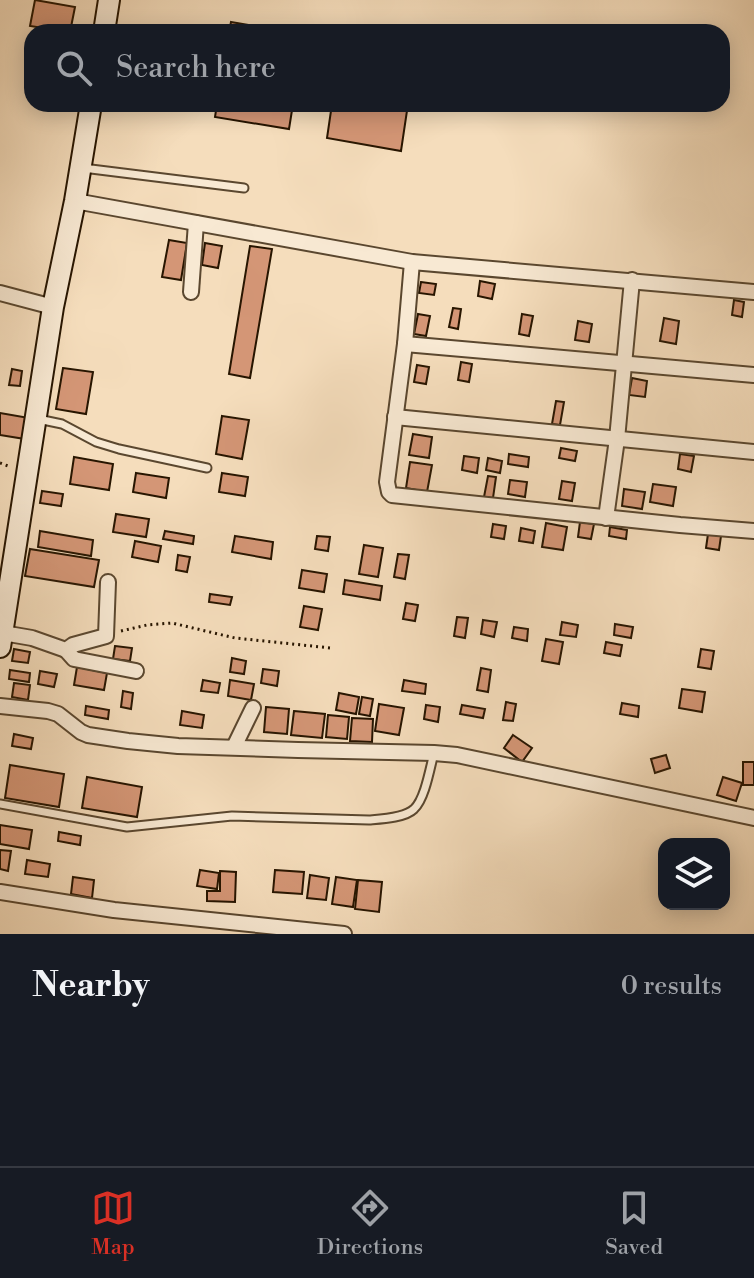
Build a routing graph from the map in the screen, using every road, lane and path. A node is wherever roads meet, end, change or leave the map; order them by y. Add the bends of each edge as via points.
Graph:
1 (109, 0) edge
2 (105, 24) edge
3 (90, 112) edge
4 (81, 168) junction
5 (244, 188) dead end
6 (75, 201) junction
7 (196, 223) junction
8 (412, 262) junction
9 (632, 280) junction
10 (191, 292) dead end
11 (754, 292) edge
12 (0, 293) edge
13 (53, 307) junction
14 (405, 344) junction
15 (625, 364) junction
16 (754, 375) edge
17 (395, 417) junction
18 (35, 419) junction
19 (617, 439) junction
20 (754, 452) edge
21 (207, 468) dead end
22 (606, 518) junction
23 (754, 531) edge
24 (108, 582) dead end
25 (106, 636) junction
26 (1, 640) edge
27 (331, 648) dead end
28 (66, 650) junction
29 (136, 671) dead end
30 (0, 706) edge
31 (253, 708) dead end
32 (234, 747) junction
33 (434, 753) junction
34 (0, 804) edge
35 (754, 818) edge
36 (0, 892) edge
37 (344, 934) edge

1 - 2 main road
3 - 4 main road
4 - 5 lane
4 - 6 main road
6 - 7 street
6 - 13 main road
7 - 8 street
7 - 10 street
8 - 9 street
8 - 14 street
9 - 11 street
9 - 15 street
12 - 13 street
13 - 18 main road
14 - 15 street
14 - 17 street
15 - 16 street
15 - 19 street
17 - 19 street
17 - 22 street via 387,482 392,495
18 - 21 lane via 62,424 119,449
18 - 26 main road
19 - 20 street
19 - 22 street
22 - 23 street
24 - 25 street
25 - 27 path via 172,623 235,638
25 - 28 street
26 - 28 street via 32,638
28 - 29 street via 74,659
30 - 32 street via 58,714 88,735
31 - 32 street
32 - 33 street
33 - 34 lane via 414,810 387,819 232,816 127,827
33 - 35 street
36 - 37 street via 114,910

